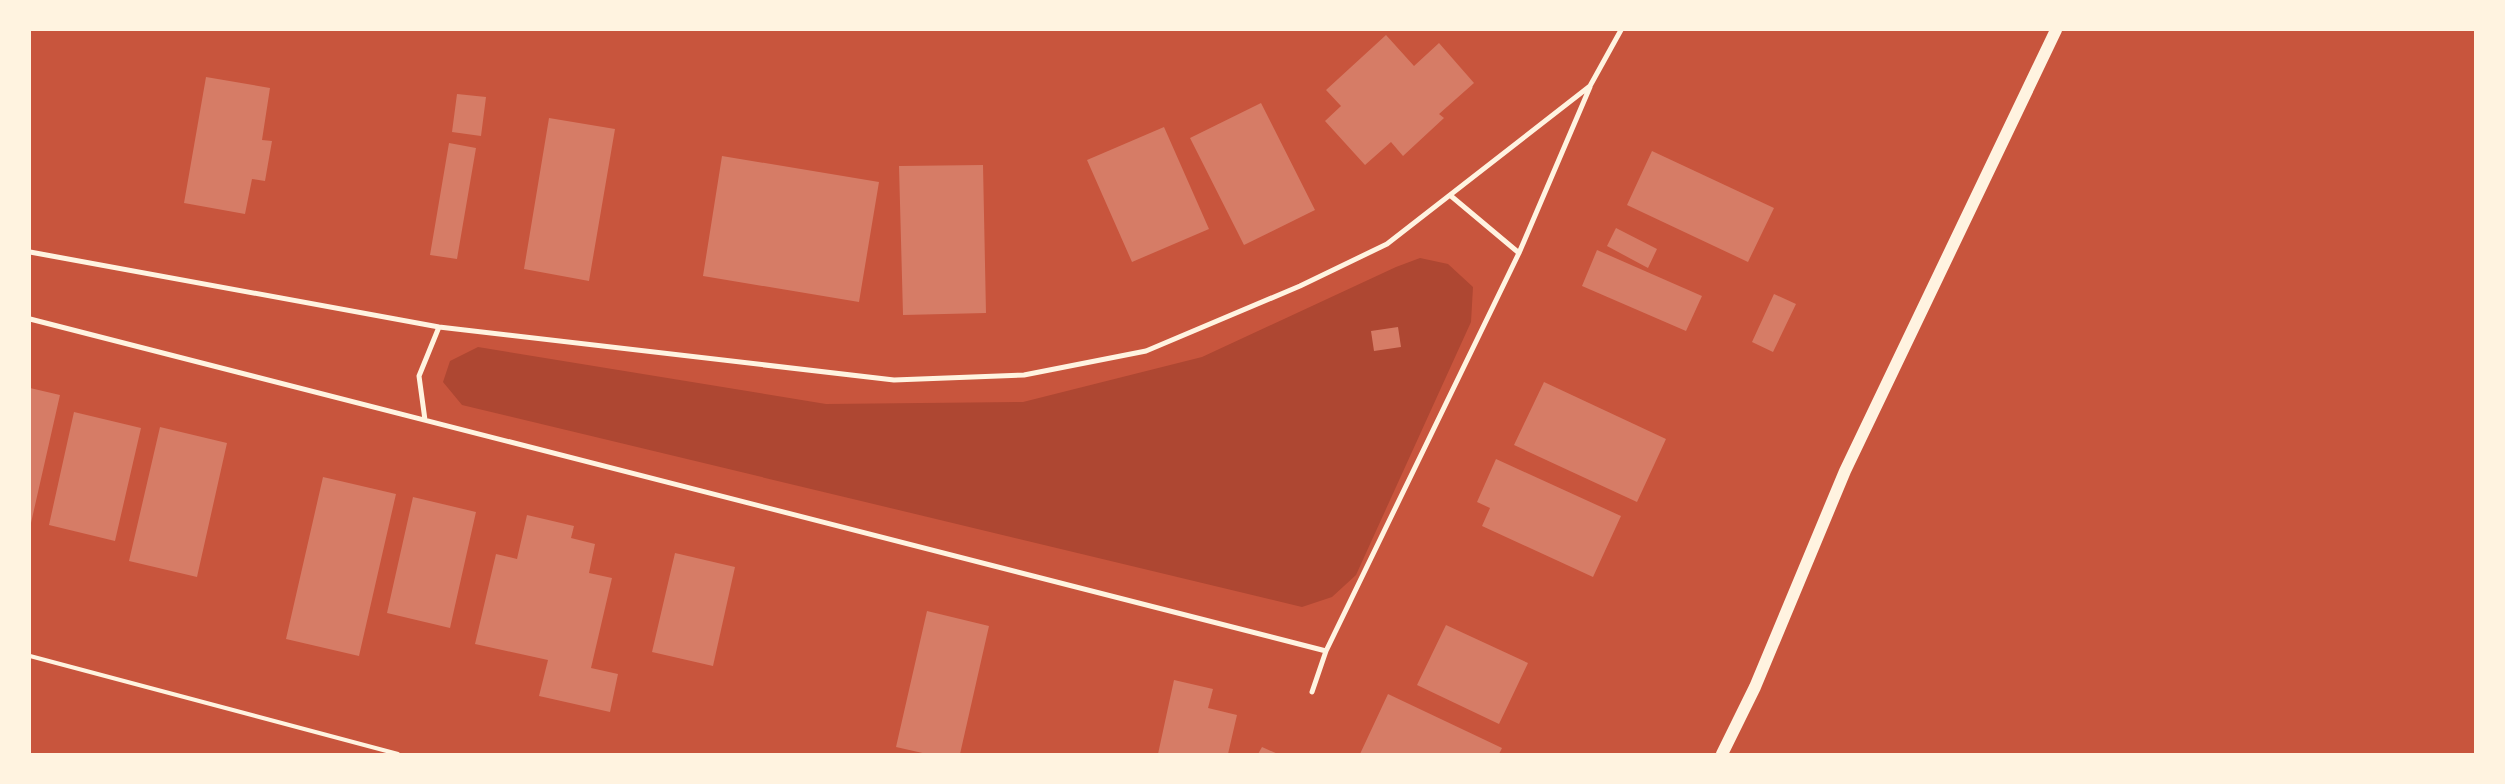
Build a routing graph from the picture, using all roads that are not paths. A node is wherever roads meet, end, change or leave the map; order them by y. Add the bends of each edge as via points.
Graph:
1 (1621, 30) edge
2 (2056, 30) edge
3 (1590, 86) junction
4 (1451, 196) junction
5 (30, 252) edge
6 (1519, 253) junction
7 (30, 319) edge
8 (439, 327) junction
9 (425, 420) junction
10 (1326, 651) junction
11 (30, 656) edge
12 (1312, 692) dead end
13 (398, 754) edge
14 (1722, 754) edge

1 - 3 street
2 - 14 main road via 1845,471 1755,687
3 - 4 street
3 - 6 street
4 - 6 street
4 - 8 street via 1387,244 1300,286 1146,351 1024,375 894,380
5 - 8 street
6 - 10 street
7 - 9 street
8 - 9 street via 419,376
9 - 10 street
10 - 12 street
11 - 13 lane

